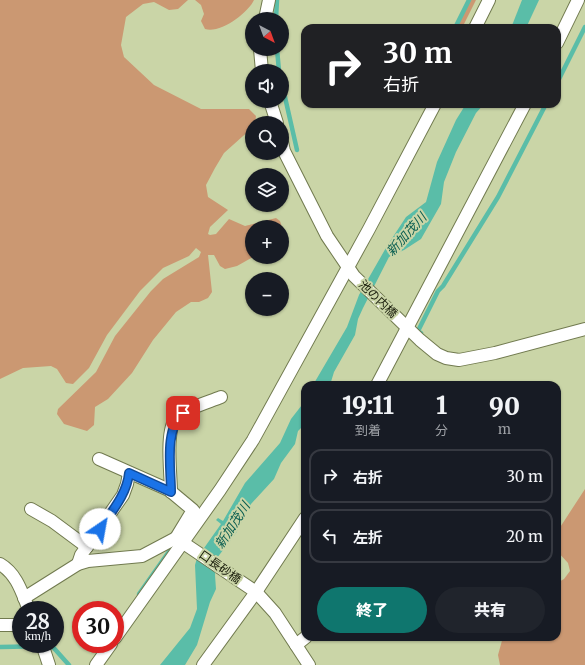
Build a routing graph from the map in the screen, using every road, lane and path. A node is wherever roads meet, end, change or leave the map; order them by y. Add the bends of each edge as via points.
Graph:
1 (269, 0) edge
2 (489, 0) edge
3 (578, 0) edge
4 (266, 12) edge
5 (477, 24) edge
6 (561, 35) edge
7 (433, 108) edge
8 (524, 108) edge
9 (289, 160) edge
10 (351, 271) junction
11 (404, 325) junction
12 (585, 329) edge
13 (379, 381) edge
14 (221, 397) dead end
15 (99, 458) dead end
16 (129, 473) junction
17 (171, 492) junction
18 (31, 509) dead end
19 (301, 524) edge
20 (183, 542) junction
21 (87, 547) junction
22 (0, 564) edge
23 (78, 564) junction
24 (253, 590) junction
25 (24, 598) junction
26 (25, 601) edge
27 (0, 624) edge
28 (12, 625) edge
29 (124, 625) edge
30 (301, 641) edge
31 (296, 645) junction
32 (45, 653) edge
33 (105, 653) edge
34 (49, 665) edge
35 (96, 665) edge
36 (203, 665) edge
37 (309, 665) edge

1 - 4 street
2 - 5 street
3 - 6 street
7 - 10 street
8 - 11 street
9 - 10 street, 池の内橋 via 327,236
10 - 11 street, 池の内橋
10 - 20 street via 253,440
11 - 12 street, 池の内橋 via 437,354 460,360
11 - 13 street
14 - 17 street via 176,418 171,433
15 - 16 street
16 - 17 street
16 - 21 street via 123,495
17 - 20 street via 194,510
18 - 21 street
19 - 24 street
20 - 23 street via 142,556
20 - 24 street, 口長砂橋
20 - 29 street
21 - 23 street
22 - 25 street via 14,577
23 - 25 street
24 - 31 street, 口長砂橋 via 275,613
24 - 36 street
25 - 26 street
27 - 28 street
30 - 31 street
31 - 37 street, 口長砂橋
32 - 34 street
33 - 35 street

